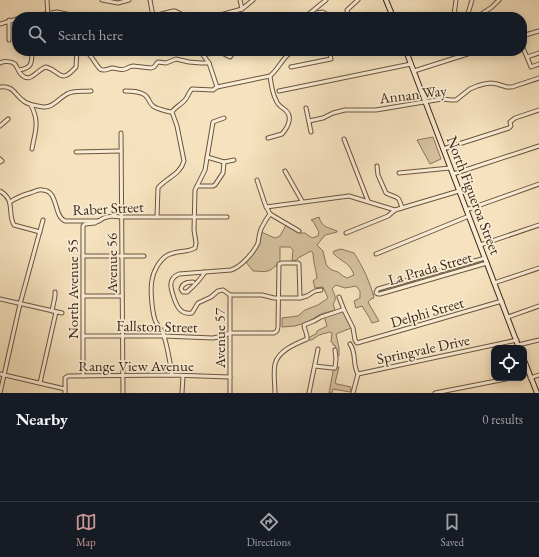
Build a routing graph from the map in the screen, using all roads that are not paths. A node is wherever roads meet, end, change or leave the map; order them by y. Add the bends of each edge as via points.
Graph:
1 (48, 0) edge
2 (102, 0) edge
3 (129, 0) edge
4 (150, 0) edge
5 (253, 0) edge
6 (326, 0) edge
7 (358, 0) edge
8 (386, 0) edge
9 (456, 0) edge
10 (472, 0) edge
11 (498, 0) edge
12 (241, 1) edge
13 (242, 9) junction
14 (48, 12) edge
15 (151, 12) edge
16 (234, 12) edge
17 (311, 12) edge
18 (347, 12) edge
19 (391, 12) edge
20 (455, 12) edge
21 (468, 12) edge
22 (484, 12) edge
23 (9, 20) junction
24 (12, 20) edge
25 (0, 24) edge
26 (539, 31) edge
27 (527, 35) edge
28 (9, 40) dead end
29 (539, 53) edge
30 (32, 56) edge
31 (77, 56) edge
32 (92, 56) edge
33 (204, 56) edge
34 (286, 56) edge
35 (331, 56) edge
36 (408, 56) edge
37 (461, 56) edge
38 (527, 57) joint
39 (0, 63) edge
40 (209, 63) junction
41 (411, 64) junction
42 (539, 64) edge
43 (291, 67) dead end
44 (19, 70) junction
45 (414, 71) junction
46 (270, 76) junction
47 (539, 78) edge
48 (0, 87) edge
49 (218, 87) junction
50 (125, 91) dead end
51 (279, 91) dead end
52 (91, 92) dead end
53 (425, 102) junction
54 (31, 105) junction
55 (306, 108) dead end
56 (539, 110) edge
57 (172, 112) junction
58 (224, 118) dead end
59 (8, 119) dead end
60 (309, 121) junction
61 (0, 126) edge
62 (121, 132) dead end
63 (311, 132) dead end
64 (268, 138) dead end
65 (344, 139) dead end
66 (539, 146) edge
67 (442, 149) junction
68 (32, 150) dead end
69 (121, 151) junction
70 (76, 152) dead end
71 (207, 157) junction
72 (234, 160) dead end
73 (224, 162) junction
74 (377, 166) dead end
75 (450, 168) junction
76 (285, 171) dead end
77 (398, 173) dead end
78 (453, 174) junction
79 (257, 180) dead end
80 (539, 184) edge
81 (198, 186) junction
82 (459, 191) junction
83 (0, 192) edge
84 (368, 201) junction
85 (10, 202) junction
86 (302, 202) junction
87 (266, 207) junction
88 (402, 208) junction
89 (395, 210) junction
90 (466, 210) junction
91 (270, 214) junction
92 (469, 216) junction
93 (122, 217) junction
94 (158, 217) junction
95 (194, 217) junction
96 (228, 217) dead end
97 (43, 220) dead end
98 (99, 221) junction
99 (539, 224) edge
100 (299, 231) dead end
101 (40, 232) junction
102 (346, 233) dead end
103 (480, 246) junction
104 (376, 254) dead end
105 (83, 256) junction
106 (122, 256) junction
107 (144, 256) dead end
108 (486, 260) junction
109 (458, 266) junction
110 (539, 268) edge
111 (459, 271) junction
112 (204, 272) junction
113 (437, 272) junction
114 (439, 277) junction
115 (416, 278) junction
116 (193, 282) dead end
117 (418, 283) junction
118 (494, 283) junction
119 (395, 284) junction
120 (397, 289) junction
121 (321, 290) dead end
122 (55, 292) dead end
123 (230, 295) junction
124 (83, 296) junction
125 (122, 296) junction
126 (339, 297) dead end
127 (279, 298) junction
128 (300, 298) junction
129 (0, 299) edge
130 (502, 301) junction
131 (20, 304) junction
132 (539, 306) edge
133 (344, 310) junction
134 (54, 311) junction
135 (62, 313) dead end
136 (508, 317) junction
137 (230, 333) junction
138 (84, 336) junction
139 (122, 336) junction
140 (164, 336) junction
141 (539, 340) edge
142 (350, 344) dead end
143 (518, 344) edge
144 (318, 349) dead end
145 (335, 350) dead end
146 (315, 366) junction
147 (527, 368) edge
148 (0, 374) edge
149 (358, 374) junction
150 (4, 375) junction
151 (172, 375) junction
152 (539, 375) edge
153 (83, 376) junction
154 (123, 376) junction
155 (182, 376) junction
156 (230, 376) junction
157 (530, 376) junction
158 (496, 381) edge
159 (40, 383) junction
160 (65, 391) edge
161 (440, 392) edge
162 (0, 393) edge
163 (123, 393) edge
164 (182, 393) edge
165 (230, 393) edge
166 (275, 393) edge
167 (309, 393) edge
168 (353, 393) edge
169 (435, 393) edge
170 (537, 393) edge

1 - 14 street
2 - 3 street via 118,3
4 - 15 street
5 - 13 street
6 - 17 street
7 - 18 street
8 - 19 main road
9 - 20 street
10 - 21 street
11 - 22 street
12 - 13 street
13 - 16 street
23 - 24 street
23 - 25 street
23 - 28 street
26 - 27 street
29 - 38 street
30 - 44 street via 29,66
31 - 44 street via 76,67 65,76 46,67 28,78
32 - 40 street via 102,70 123,70 131,66 151,68 158,62 166,63 176,59
33 - 40 street
34 - 46 street
35 - 43 street via 331,59
36 - 41 main road, North Figueroa Street
37 - 45 street
38 - 42 street via 530,67
39 - 44 street via 13,63
40 - 49 street
41 - 45 main road, North Figueroa Street
41 - 51 street
45 - 53 main road, North Figueroa Street
46 - 49 street
46 - 64 street via 275,100 290,117 282,134
47 - 53 street, Annan Way via 512,87 484,84 470,89 456,100
48 - 54 street via 10,88
49 - 57 street via 213,90 192,89
50 - 57 street via 144,95 153,106
52 - 54 street via 75,91 49,106
53 - 60 street, Annan Way via 368,111 345,110
53 - 67 main road, North Figueroa Street
54 - 68 street via 36,115
55 - 60 street
56 - 67 street via 514,118 510,122 510,128
57 - 94 street via 184,161 178,172 158,188
58 - 71 street via 213,122
59 - 61 street
60 - 63 street
62 - 69 street, Avenue 56
65 - 84 street
66 - 78 street
67 - 75 main road, North Figueroa Street
69 - 70 street
69 - 93 street, Avenue 56
71 - 73 street
71 - 81 street
72 - 73 street
73 - 81 street via 223,173 217,183 213,186
74 - 88 street via 386,193 400,199
75 - 77 street
75 - 78 main road, North Figueroa Street
76 - 86 street
78 - 82 main road, North Figueroa Street
79 - 87 street
80 - 90 street
81 - 95 street via 195,190
82 - 88 street
82 - 90 main road, North Figueroa Street
83 - 85 street
84 - 86 street via 347,196
84 - 89 street
85 - 98 street, Raber Street via 43,190 52,194 63,220
85 - 101 street via 14,225
86 - 87 street
87 - 91 street
88 - 89 street
89 - 102 street via 388,216
90 - 92 main road, North Figueroa Street
91 - 100 street
91 - 112 street, Avenue 57 via 261,229 258,243 238,266 232,270
92 - 103 main road, North Figueroa Street
92 - 104 street
93 - 94 street, Raber Street
93 - 98 street, Raber Street via 110,216
93 - 106 street, Avenue 56
94 - 95 street, Raber Street
95 - 96 street, Raber Street
95 - 140 street via 196,248 166,256 152,278 153,314
97 - 101 street
98 - 105 street, North Avenue 55 via 83,226
99 - 103 street
101 - 131 street
103 - 108 main road, North Figueroa Street
105 - 106 street
105 - 124 street, North Avenue 55
106 - 107 street
106 - 125 street, Avenue 56
108 - 109 street, La Prada Street
108 - 111 street, La Prada Street
108 - 118 main road, North Figueroa Street
109 - 111 street
109 - 113 street, La Prada Street
110 - 118 street
111 - 114 street, La Prada Street
112 - 116 street via 190,290 183,292 182,285
112 - 123 street, Avenue 57 via 179,274 174,277 170,287 180,310 186,314 192,313 198,303 218,291 223,290
113 - 114 street
113 - 115 street, La Prada Street
114 - 117 street, La Prada Street
115 - 117 street
115 - 119 street, La Prada Street
117 - 120 street, La Prada Street
118 - 130 main road, North Figueroa Street
119 - 120 street
119 - 120 street, La Prada Street via 378,289 376,293
121 - 128 street
122 - 134 street
123 - 127 street
123 - 137 street, Avenue 57
124 - 125 street
124 - 138 street, North Avenue 55
125 - 139 street, Avenue 56
126 - 133 street
127 - 128 street
127 - 128 street via 279,264 282,262 299,264
127 - 137 street, Fallston Street via 277,331
129 - 131 street
130 - 133 street, Delphi Street via 358,343
130 - 136 main road, North Figueroa Street
131 - 134 street
131 - 150 street
132 - 136 street
133 - 166 street via 304,325 307,340 287,349 276,361
134 - 135 street
134 - 159 street
136 - 143 main road, North Figueroa Street
137 - 140 street, Fallston Street via 213,338
137 - 156 street, Avenue 57
138 - 139 street, Fallston Street
138 - 153 street, North Avenue 55
139 - 140 street, Fallston Street
139 - 154 street, Avenue 56
140 - 151 street
141 - 143 street, Springvale Drive
142 - 149 street
143 - 149 street, Springvale Drive
144 - 146 street
145 - 146 street via 334,368
146 - 167 street
147 - 157 main road
148 - 150 street, Range View Avenue
149 - 168 street
150 - 159 street, Range View Avenue
150 - 162 street
151 - 154 street, Range View Avenue
151 - 155 street, Range View Avenue
152 - 157 street
153 - 154 street, Range View Avenue
153 - 160 street, Range View Avenue via 66,376
154 - 163 street, Avenue 56
155 - 156 street, Range View Avenue
155 - 164 street
156 - 165 street, Avenue 57
157 - 170 main road
158 - 161 street
159 - 160 street, Range View Avenue
161 - 169 street

